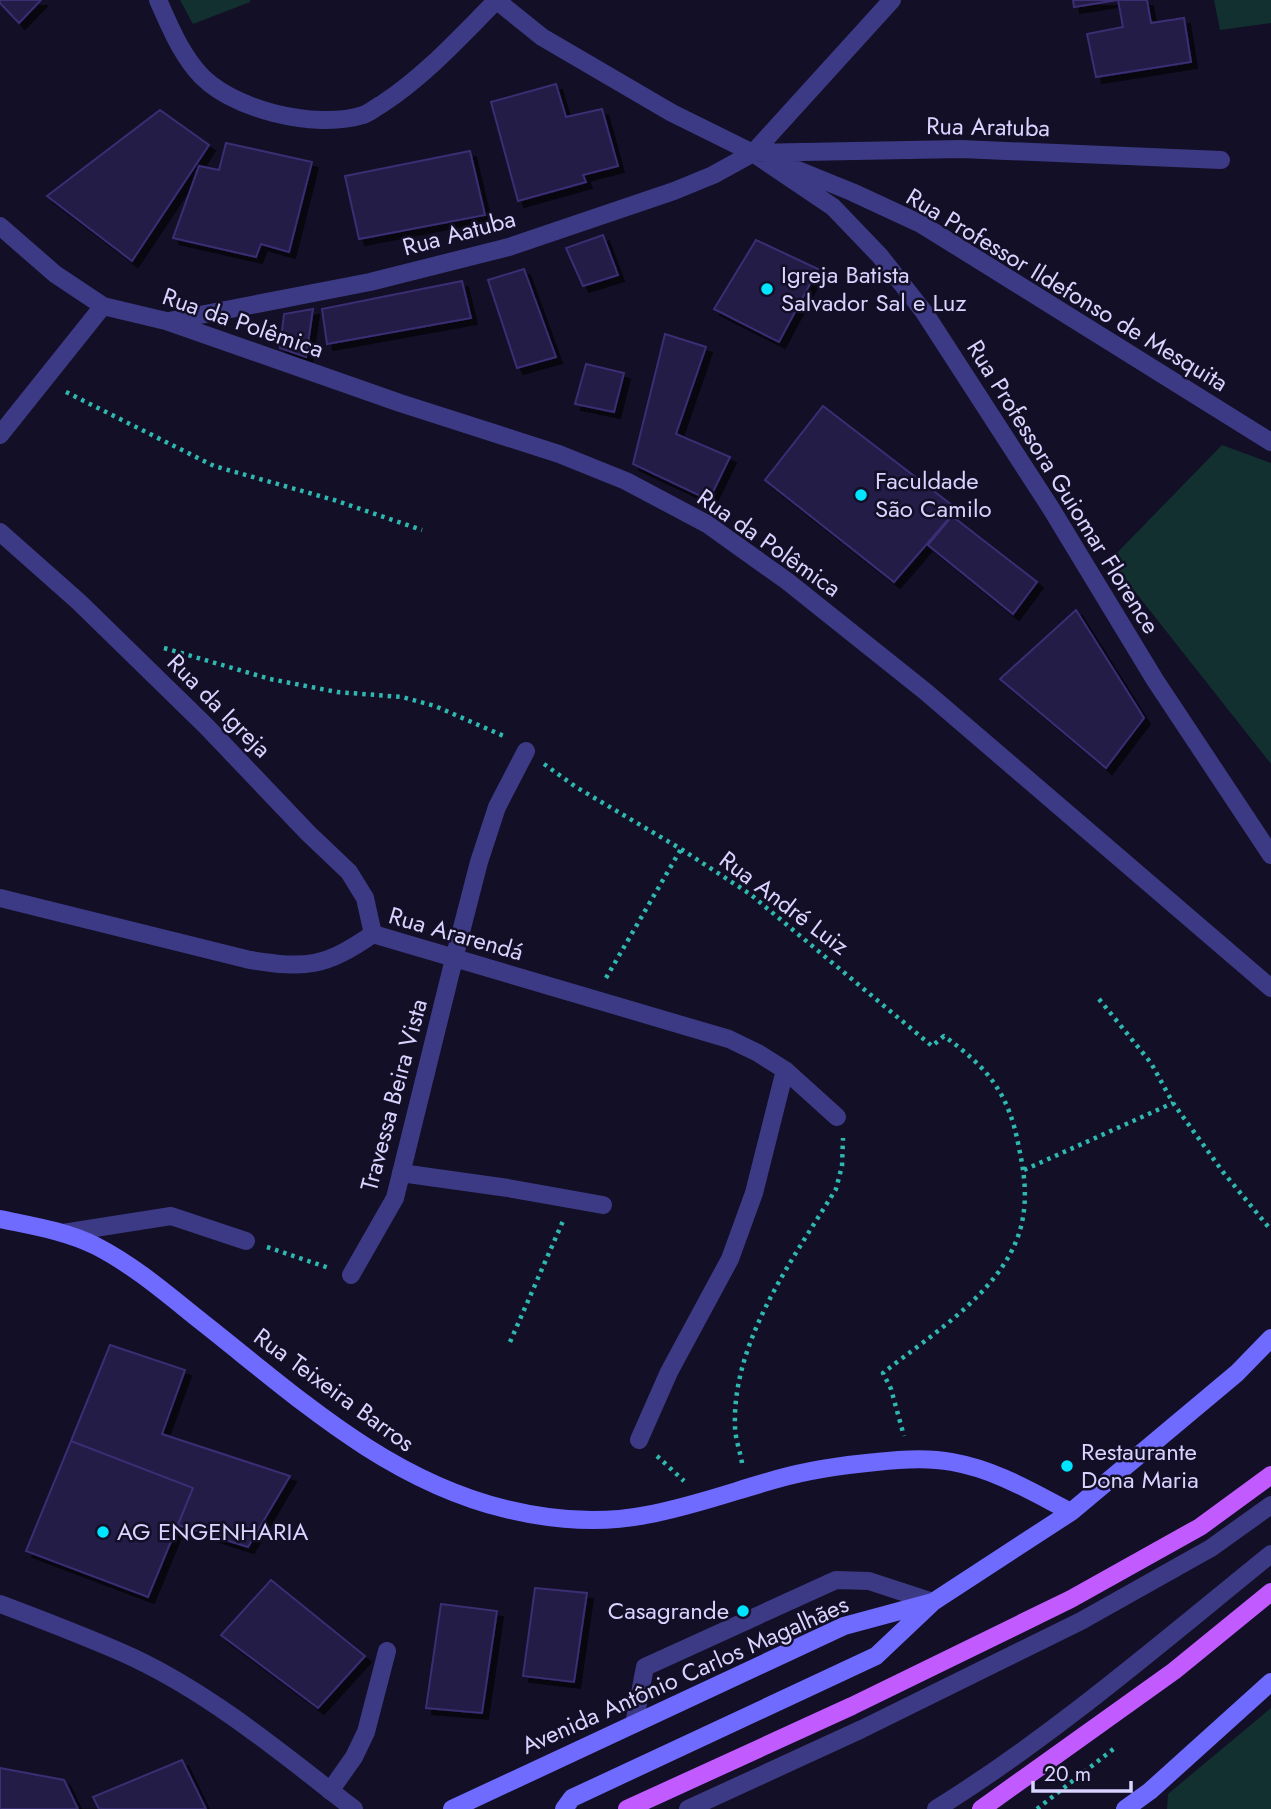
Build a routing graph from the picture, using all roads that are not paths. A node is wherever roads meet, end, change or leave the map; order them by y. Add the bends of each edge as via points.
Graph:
1 (158, 0) edge
2 (496, 0) edge
3 (892, 0) edge
4 (753, 153) junction
5 (1221, 160) dead end
6 (0, 226) edge
7 (103, 306) junction
8 (166, 321) junction
9 (0, 435) edge
10 (1271, 442) edge
11 (0, 532) edge
12 (526, 751) road end
13 (1271, 855) edge
14 (0, 898) edge
15 (373, 934) junction
16 (454, 960) junction
17 (1271, 988) edge
18 (785, 1070) junction
19 (837, 1117) road end
20 (401, 1172) junction
21 (603, 1205) dead end
22 (0, 1219) edge
23 (64, 1233) junction
24 (246, 1241) road end
25 (351, 1275) road end
26 (1271, 1338) edge
27 (639, 1440) road end
28 (1271, 1475) edge
29 (1271, 1505) edge
30 (1071, 1512) junction
31 (1271, 1554) edge
32 (1271, 1592) edge
33 (933, 1602) junction
34 (0, 1604) edge
35 (387, 1651) dead end
36 (1271, 1682) edge
37 (634, 1724) junction
38 (330, 1791) junction
39 (1150, 1791) junction
40 (354, 1809) edge
41 (452, 1809) edge
42 (564, 1809) edge
43 (627, 1809) edge
44 (688, 1809) edge
45 (936, 1809) edge
46 (981, 1809) edge
47 (1125, 1809) edge
48 (1137, 1809) edge

1 - 2 street via 172,34 197,72 232,99 278,115 326,120 365,114 393,96 425,71
2 - 4 street, Rua Professora Guiomar Florence via 542,37 672,113
3 - 4 street
4 - 5 street, Rua Aratuba via 961,149
4 - 8 street, Rua Aatuba via 674,191 509,247 370,282
4 - 10 street, Rua Professor Ildefonso de Mesquita via 921,225
4 - 13 street, Rua Professora Guiomar Florence via 833,207 925,312 1154,680
6 - 7 street, Rua da Polêmica via 55,274
7 - 8 street, Rua da Polêmica
7 - 9 street
8 - 17 street, Rua da Polêmica via 559,454 626,481 707,524 926,692
11 - 15 street, Rua da Igreja via 197,716 349,872 365,898
12 - 16 street, Travessa Beira Vista via 497,807
14 - 15 street, Rua Ararendá via 289,966 319,963
15 - 16 street, Rua Ararendá
16 - 18 street, Rua Ararendá via 729,1039
16 - 20 street, Travessa Beira Vista
18 - 19 street, Rua Ararendá
18 - 27 street via 760,1173 730,1259 669,1372
20 - 21 street
20 - 25 street, Travessa Beira Vista via 395,1198
22 - 23 main road, Rua Teixeira Barros
23 - 24 street via 171,1216
23 - 30 main road, Rua Teixeira Barros via 123,1262 363,1446 420,1478 504,1508 596,1520 645,1516 780,1478 908,1458 951,1461 994,1472
26 - 30 main road, Avenida Antônio Carlos Magalhães via 1237,1373
28 - 43 main road via 1200,1527 1071,1599
29 - 44 street via 1211,1548 1081,1620
30 - 33 main road, Avenida Antônio Carlos Magalhães
31 - 45 street via 1091,1699
32 - 46 main road via 1174,1671
33 - 37 main road, Avenida Antônio Carlos Magalhães via 844,1626
33 - 37 street via 869,1581 836,1580 645,1667
33 - 42 main road via 876,1656 572,1798
34 - 38 street via 135,1659 200,1695
35 - 38 street via 366,1732
36 - 39 main road
37 - 41 main road, Avenida Antônio Carlos Magalhães
38 - 40 street
39 - 47 main road
39 - 48 street

